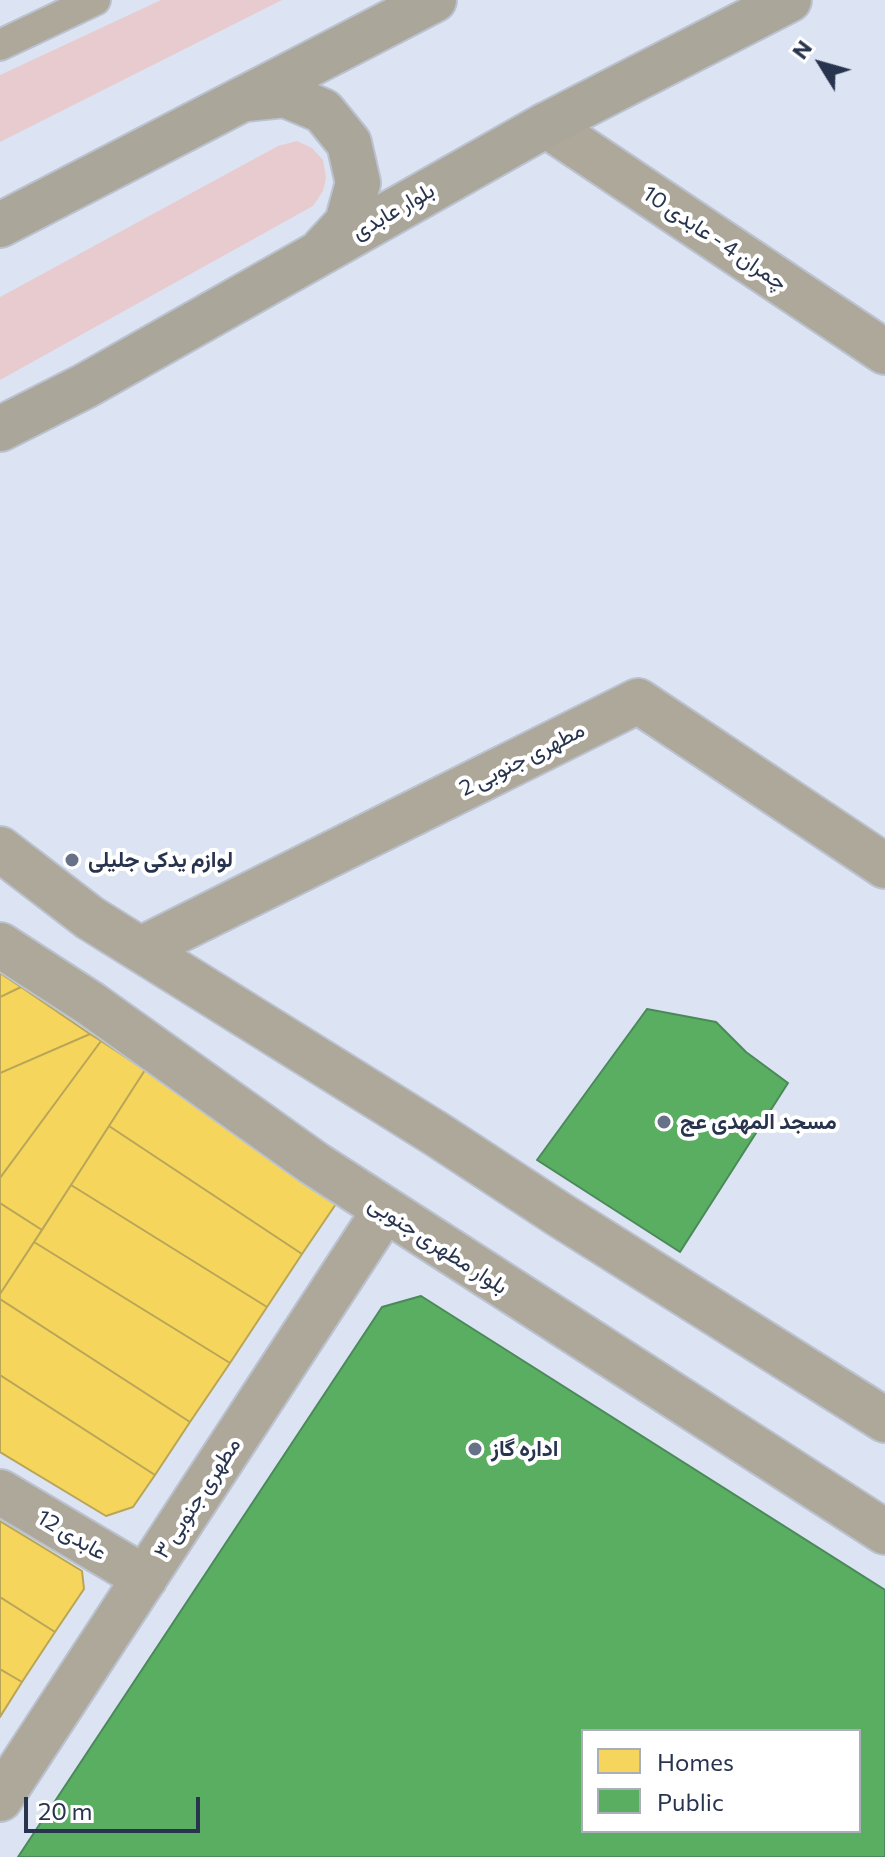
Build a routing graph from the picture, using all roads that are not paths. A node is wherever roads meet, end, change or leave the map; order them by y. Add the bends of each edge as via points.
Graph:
1 (95, 0) edge
2 (434, 0) edge
3 (789, 0) edge
4 (0, 45) edge
5 (244, 100) junction
6 (546, 125) junction
7 (0, 225) edge
8 (319, 253) junction
9 (885, 352) edge
10 (0, 429) edge
11 (0, 849) edge
12 (885, 866) edge
13 (0, 945) edge
14 (141, 949) junction
15 (385, 1210) junction
16 (885, 1420) edge
17 (0, 1492) edge
18 (885, 1532) edge
19 (145, 1578) junction
20 (4, 1793) edge

1 - 4 lane
2 - 5 main road
3 - 6 main road, بلوار عابدی
5 - 7 main road
5 - 8 main road via 285,95 323,111 349,143 358,183 347,223
6 - 8 main road, بلوار عابدی
6 - 9 street, چمران 4 - عابدی 10
8 - 10 main road, بلوار عابدی
11 - 14 street via 90,918
12 - 14 street, مطهری جنوبی 2 via 638,701
13 - 15 street, بلوار مطهری جنوبی
14 - 16 street
15 - 18 street, بلوار مطهری جنوبی
15 - 19 street, مطهری جنوبی ۳
17 - 19 street, عابدی 12
19 - 20 street, مطهری جنوبی ۳

